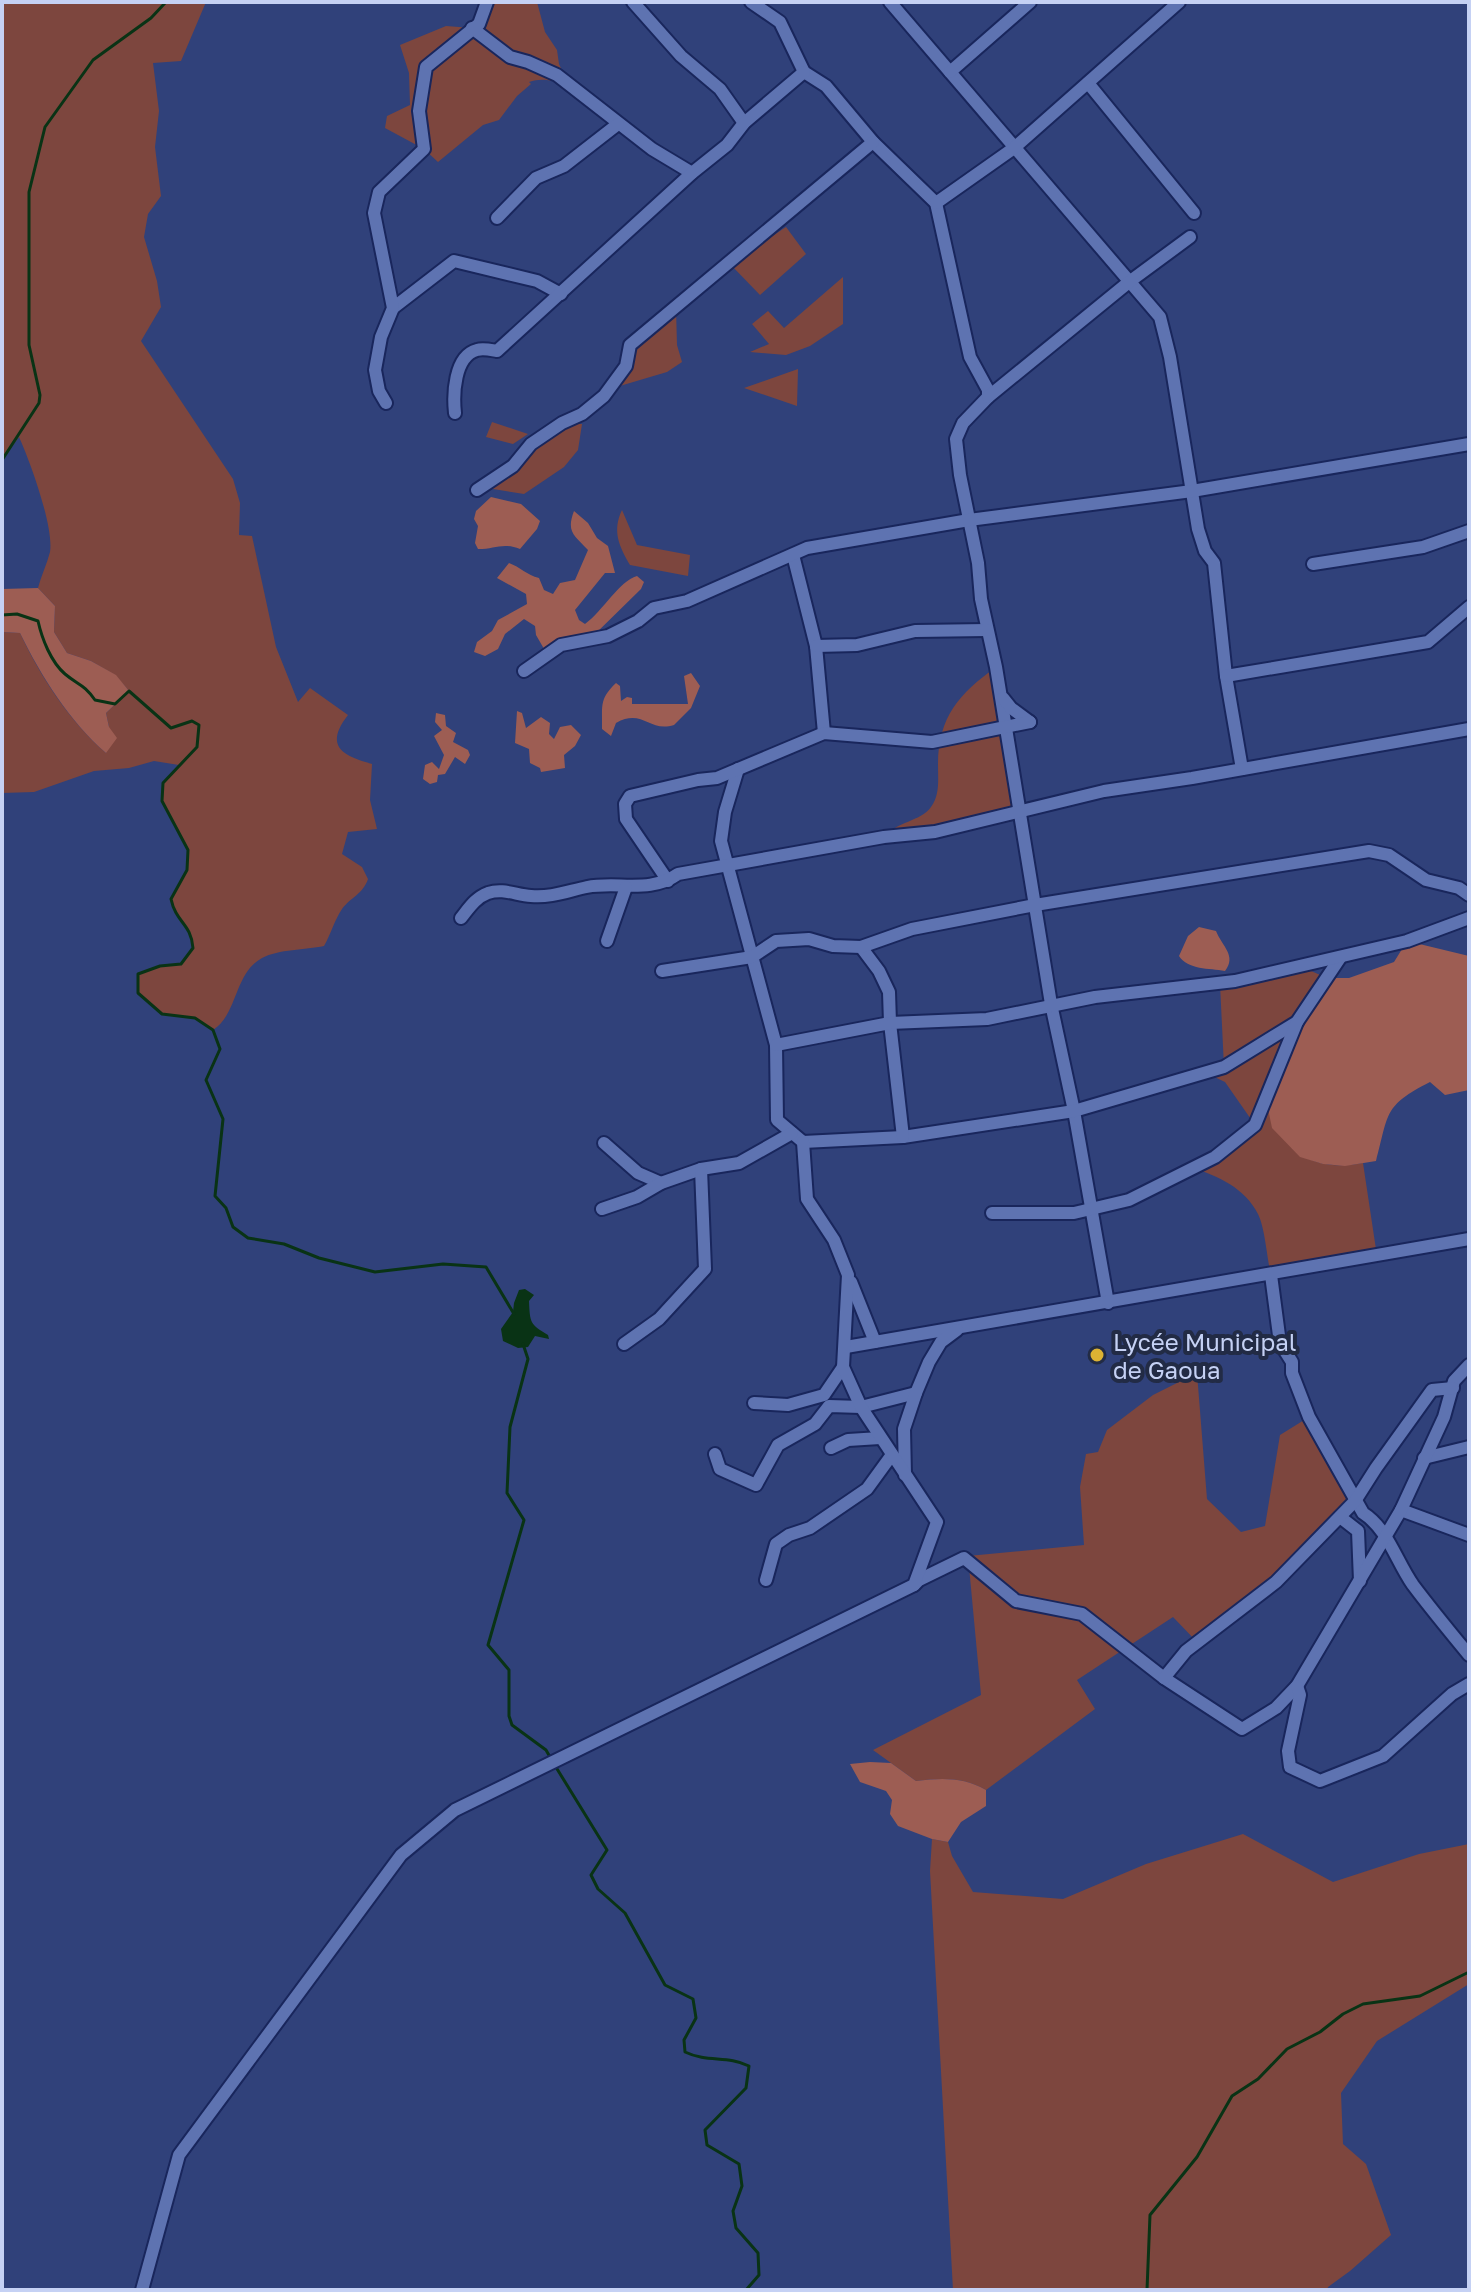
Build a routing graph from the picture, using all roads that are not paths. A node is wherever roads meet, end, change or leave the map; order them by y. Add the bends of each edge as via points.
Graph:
1 (487, 2) edge
2 (633, 2) edge
3 (751, 2) edge
4 (890, 2) edge
5 (1030, 2) edge
6 (1179, 2) edge
7 (472, 28) junction
8 (804, 72) junction
9 (950, 72) junction
10 (1088, 83) junction
11 (744, 123) junction
12 (618, 124) junction
13 (873, 142) junction
14 (1014, 148) junction
15 (692, 173) junction
16 (936, 203) junction
17 (1194, 213) dead end
18 (497, 218) dead end
19 (1190, 237) dead end
20 (1129, 282) junction
21 (561, 294) junction
22 (393, 308) junction
23 (988, 397) junction
24 (386, 403) dead end
25 (455, 413) dead end
26 (1469, 444) edge
27 (477, 490) dead end
28 (1192, 491) junction
29 (969, 520) junction
30 (1469, 531) edge
31 (793, 555) junction
32 (1313, 564) dead end
33 (1469, 607) edge
34 (987, 630) junction
35 (816, 646) junction
36 (524, 671) dead end
37 (1226, 676) junction
38 (1000, 695) junction
39 (1006, 728) junction
40 (1469, 729) edge
41 (824, 733) junction
42 (738, 769) junction
43 (1242, 769) junction
44 (1019, 810) junction
45 (727, 866) junction
46 (668, 881) junction
47 (626, 887) junction
48 (1469, 895) edge
49 (1035, 905) junction
50 (461, 918) dead end
51 (1469, 918) edge
52 (607, 941) dead end
53 (861, 947) junction
54 (752, 957) junction
55 (1340, 958) junction
56 (662, 971) dead end
57 (1051, 1004) junction
58 (1297, 1022) junction
59 (890, 1023) junction
60 (776, 1045) junction
61 (1074, 1111) junction
62 (792, 1133) junction
63 (903, 1137) junction
64 (803, 1142) junction
65 (604, 1143) dead end
66 (701, 1169) junction
67 (661, 1183) junction
68 (1091, 1208) junction
69 (602, 1209) dead end
70 (992, 1213) dead end
71 (1469, 1239) edge
72 (848, 1275) junction
73 (1271, 1275) junction
74 (1108, 1303) junction
75 (960, 1328) junction
76 (875, 1342) junction
77 (624, 1344) dead end
78 (846, 1347) junction
79 (1469, 1365) edge
80 (843, 1367) junction
81 (1453, 1388) junction
82 (916, 1393) junction
83 (754, 1403) dead end
84 (861, 1407) junction
85 (880, 1438) junction
86 (1469, 1447) edge
87 (831, 1448) dead end
88 (715, 1454) dead end
89 (891, 1456) junction
90 (1424, 1458) junction
91 (905, 1475) junction
92 (1355, 1501) junction
93 (1401, 1510) junction
94 (1340, 1517) junction
95 (1469, 1535) edge
96 (1387, 1537) junction
97 (766, 1580) dead end
98 (1360, 1582) junction
99 (914, 1585) junction
100 (1469, 1655) edge
101 (1164, 1678) junction
102 (1469, 1684) edge
103 (1297, 1686) junction
104 (142, 2290) edge

1 - 7 street via 479,24
2 - 11 street via 681,56 720,89
3 - 8 street via 780,22
4 - 9 street
5 - 9 street
6 - 10 street
7 - 12 street via 510,57 557,75
7 - 22 street via 426,67 419,111 424,149 379,192 374,213
8 - 11 street
8 - 13 street via 826,86
9 - 14 street
10 - 14 street
10 - 17 street
11 - 15 street via 727,145
12 - 15 street
12 - 18 street via 564,166 536,178
13 - 16 street
13 - 27 street via 630,345 626,366 604,396 531,444 513,466
14 - 16 street
14 - 20 street
15 - 21 street
16 - 23 street via 970,357
19 - 20 street
20 - 23 street
20 - 28 street via 1160,317
21 - 22 street via 537,281 454,261
21 - 25 street via 497,351 469,354 452,390
22 - 24 street via 375,370
23 - 29 street via 963,423 956,439
26 - 28 street
28 - 29 street
28 - 37 street via 1198,529 1214,563
29 - 31 street via 811,547
29 - 34 street
30 - 32 street via 1423,547
31 - 35 street
31 - 36 street via 687,601 654,608 608,636 561,645
33 - 37 street via 1428,642
34 - 35 street via 915,631 857,645
34 - 38 street
35 - 41 street
37 - 43 street
38 - 39 street
38 - 39 street via 1030,722
39 - 41 street via 932,742
39 - 44 street
40 - 43 street
41 - 42 street
42 - 45 street via 721,841
42 - 46 street via 630,796 626,819
43 - 44 street
44 - 45 street via 935,832
44 - 49 street
45 - 46 street via 678,874
45 - 54 street
46 - 47 street
47 - 50 street via 609,884 532,896 491,892
47 - 52 street
48 - 49 street via 1426,880 1389,855 1369,851
49 - 53 street via 912,929
49 - 57 street
51 - 55 street
53 - 54 street via 809,939 776,941
53 - 59 street via 889,992
54 - 56 street
54 - 60 street
55 - 57 street via 1220,984
55 - 58 street
57 - 59 street via 987,1019
57 - 61 street
58 - 61 street via 1224,1067
58 - 68 street via 1255,1125 1215,1157 1129,1200
59 - 60 street
59 - 63 street
60 - 62 street via 777,1120
61 - 63 street
61 - 68 street
62 - 64 street
62 - 66 street via 739,1163
63 - 64 street
64 - 72 street via 807,1199 834,1240
65 - 67 street via 638,1173
66 - 67 street
66 - 77 street via 705,1269 659,1319
67 - 69 street
68 - 70 street via 1074,1213
68 - 74 street
71 - 73 street
72 - 76 street
72 - 78 street
73 - 74 street
73 - 92 street via 1280,1343 1292,1362 1309,1417
74 - 75 street
75 - 76 street
75 - 82 street via 941,1342
76 - 78 street
78 - 80 street
79 - 81 street
80 - 83 street via 824,1395 788,1405
80 - 84 street
81 - 90 street
81 - 92 street via 1432,1390
82 - 84 street
82 - 91 street via 904,1429
84 - 85 street
84 - 88 street via 829,1406 815,1424 778,1445 756,1485 720,1469
85 - 87 street via 848,1440
85 - 89 street
86 - 90 street
89 - 91 street
89 - 97 street via 867,1489 776,1544
90 - 93 street
91 - 99 street via 937,1522
92 - 94 street
92 - 96 street
93 - 95 street
93 - 96 street
94 - 98 street via 1358,1531
94 - 101 street via 1276,1582 1186,1651
96 - 98 street
96 - 100 street via 1412,1584
98 - 103 street
99 - 101 street via 964,1558 1016,1601 1082,1614
99 - 104 street via 455,1810 401,1855 179,2155
101 - 103 street via 1242,1729 1276,1708
102 - 103 street via 1383,1756 1320,1781 1290,1767

